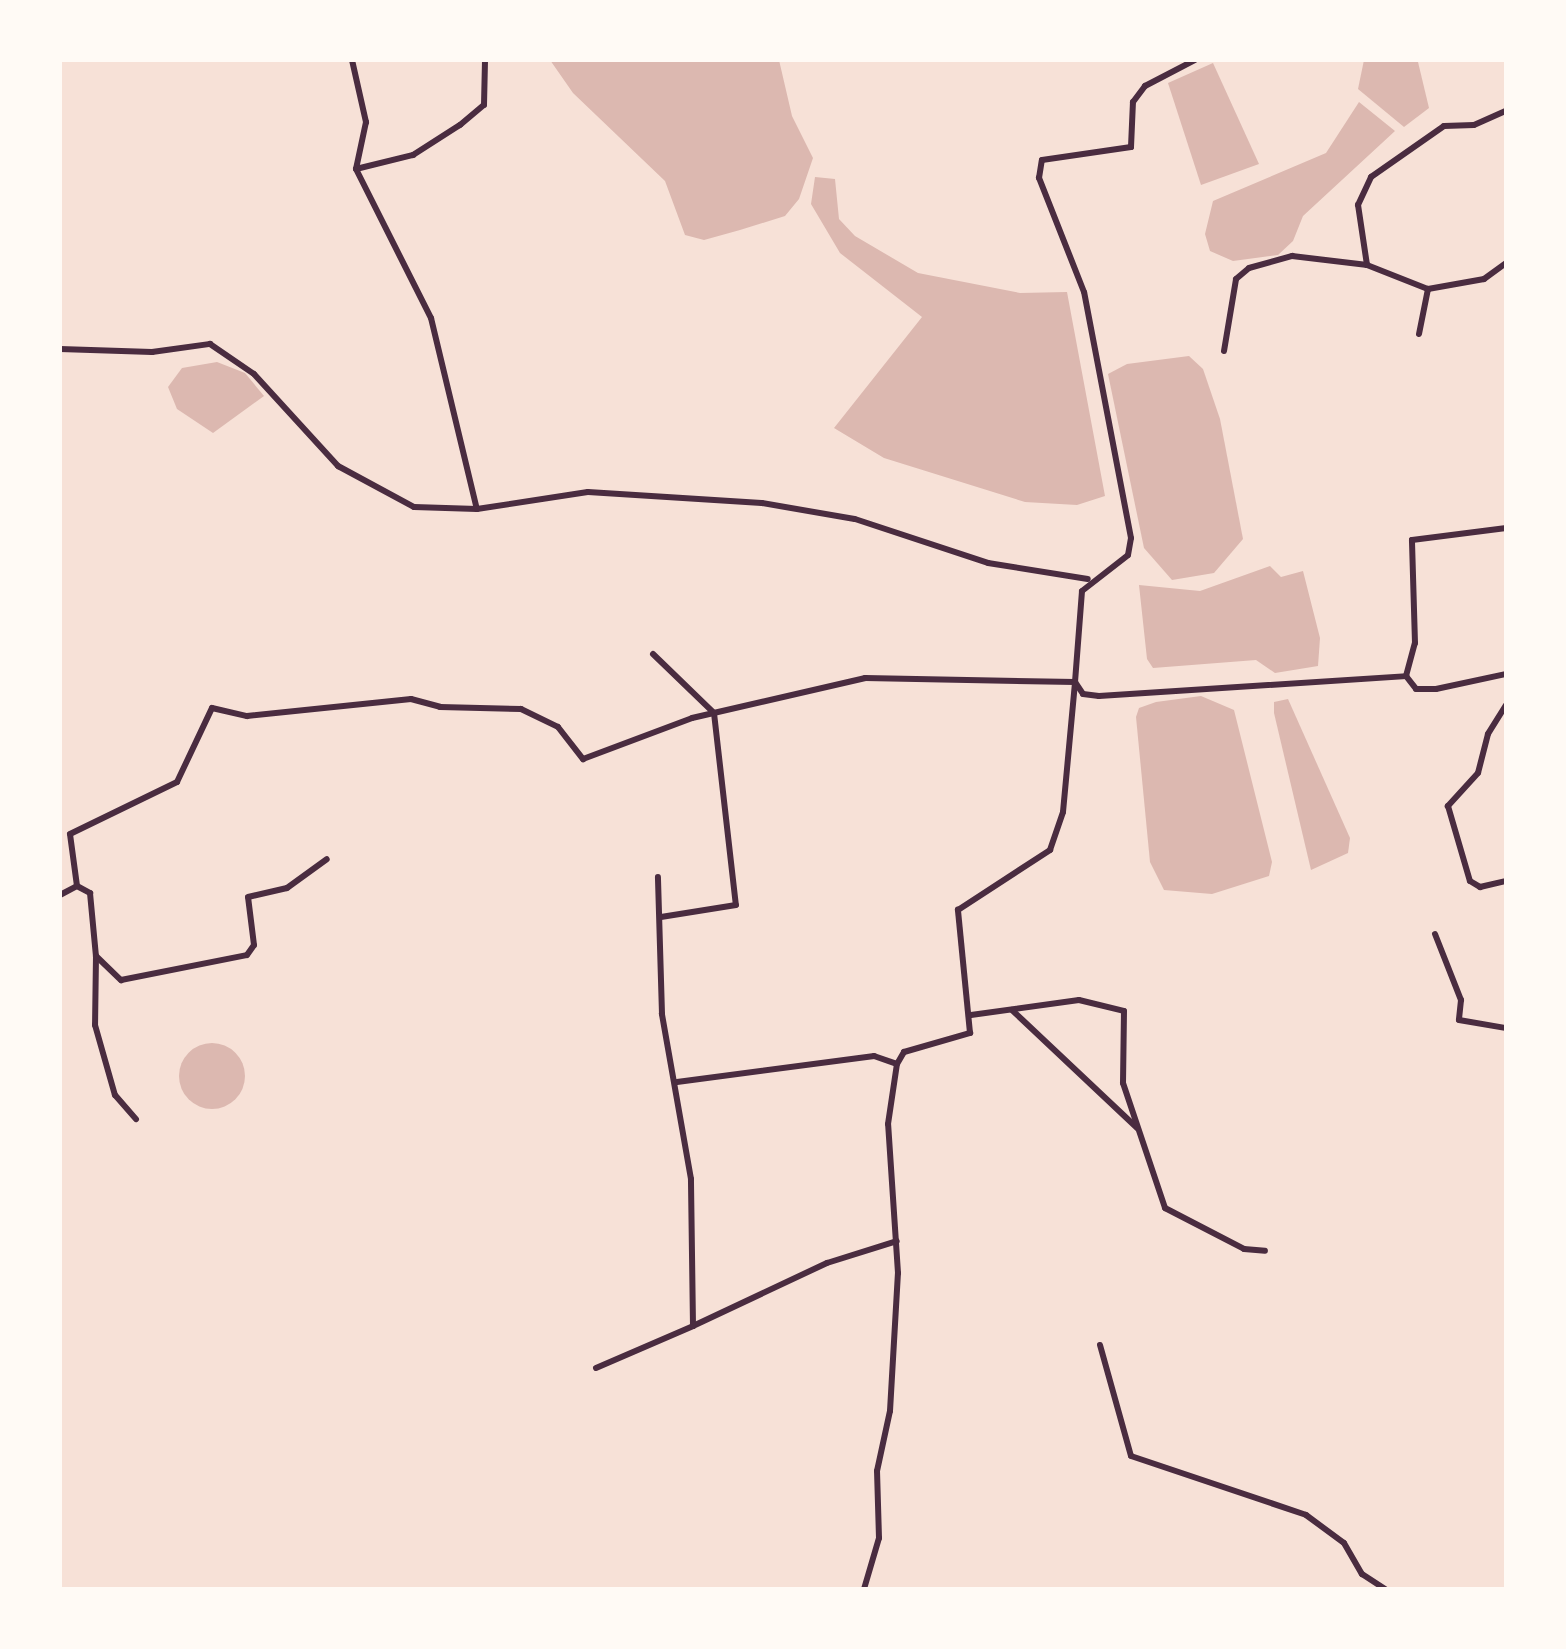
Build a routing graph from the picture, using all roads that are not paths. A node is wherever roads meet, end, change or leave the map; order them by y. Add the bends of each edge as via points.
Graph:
1 (352, 60) edge
2 (485, 60) edge
3 (1195, 60) edge
4 (1506, 111) edge
5 (356, 169) junction
6 (1506, 263) edge
7 (1367, 265) junction
8 (1428, 289) junction
9 (1419, 334) dead end
10 (60, 349) edge
11 (1224, 351) dead end
12 (477, 509) junction
13 (1506, 528) edge
14 (1088, 579) junction
15 (653, 654) dead end
16 (1406, 676) junction
17 (1505, 676) edge
18 (1075, 682) junction
19 (1506, 705) edge
20 (714, 713) junction
21 (327, 859) dead end
22 (658, 877) dead end
23 (1506, 881) edge
24 (77, 886) junction
25 (60, 895) edge
26 (661, 917) junction
27 (1435, 934) dead end
28 (96, 956) junction
29 (1012, 1010) junction
30 (971, 1015) junction
31 (1506, 1028) edge
32 (897, 1064) junction
33 (677, 1082) junction
34 (136, 1119) dead end
35 (1138, 1128) junction
36 (897, 1241) junction
37 (1265, 1251) dead end
38 (693, 1326) junction
39 (1100, 1345) dead end
40 (596, 1368) dead end
41 (864, 1589) edge
42 (1385, 1589) edge

1 - 5 street via 366,122
2 - 5 street via 484,105 413,155
3 - 14 street via 1145,86 1133,102 1131,147 1042,160 1039,178 1084,292 1131,538 1128,555
4 - 7 street via 1474,125 1444,126 1371,177 1358,205
5 - 12 street via 431,318
6 - 8 street via 1484,279
7 - 8 street
7 - 11 street via 1292,256 1249,268 1236,279
8 - 9 street
10 - 12 street via 152,352 210,344 254,374 338,466 414,507
12 - 14 street via 588,492 762,503 855,519 988,563
13 - 16 street via 1412,540 1415,643
14 - 18 street
15 - 20 street
16 - 17 street via 1416,689 1436,689
16 - 18 street via 1099,696 1083,694
18 - 20 street via 865,678
18 - 30 street via 1063,812 1050,850 958,910
19 - 23 street via 1488,734 1478,773 1448,806 1470,881 1480,887
20 - 24 street via 583,759 558,727 521,709 440,707 411,699 247,716 212,708 177,782 70,834
20 - 26 street via 736,905
21 - 28 street via 287,888 248,897 254,945 247,955 121,980
22 - 26 street
24 - 25 street
24 - 28 street via 90,893
26 - 33 street via 662,1014
27 - 31 street via 1461,1000 1459,1020
28 - 34 street via 95,1025 115,1095
29 - 30 street
29 - 35 street
29 - 35 street via 1079,1000 1124,1011 1120,1060
30 - 32 street via 967,1037 912,1048
32 - 33 street via 874,1056
32 - 36 street via 888,1124
33 - 38 street via 691,1179
35 - 37 street via 1165,1208 1244,1249
36 - 38 street via 827,1263
36 - 41 street via 890,1411 877,1471 879,1538
38 - 40 street
39 - 42 street via 1131,1456 1306,1515 1344,1543 1362,1574

